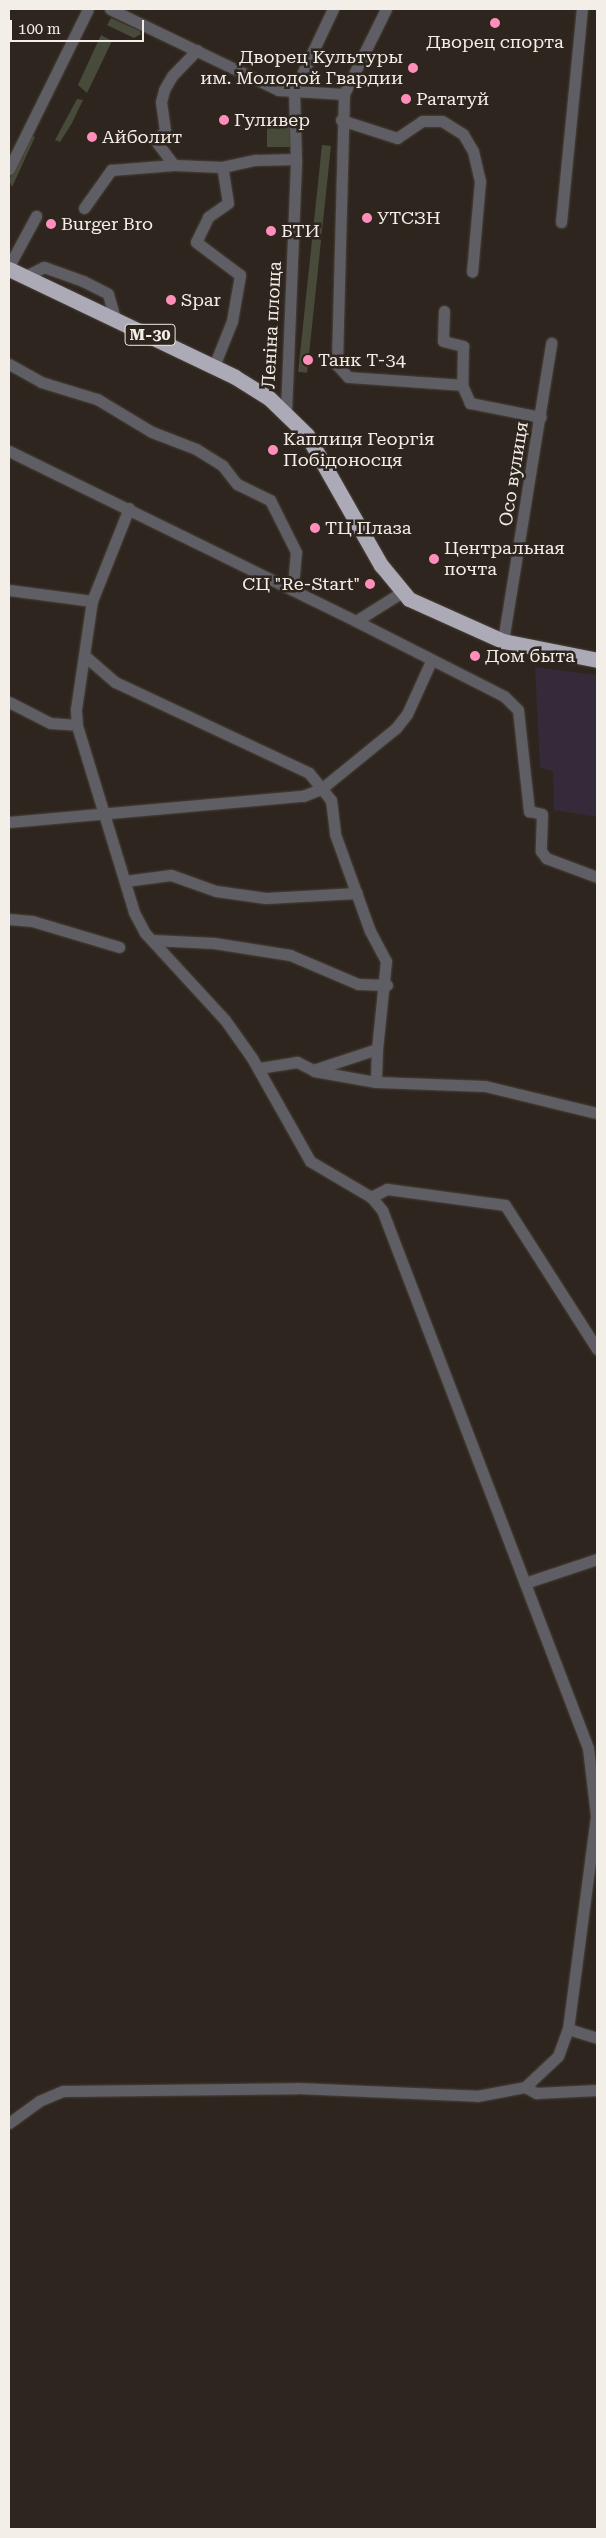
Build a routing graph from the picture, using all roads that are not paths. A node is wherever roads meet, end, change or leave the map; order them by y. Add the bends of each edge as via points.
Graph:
1 (88, 9) edge
2 (110, 9) edge
3 (333, 9) edge
4 (386, 9) edge
5 (582, 9) edge
6 (197, 50) junction
7 (294, 91) junction
8 (344, 94) junction
9 (341, 120) junction
10 (11, 156) edge
11 (296, 160) junction
12 (174, 166) junction
13 (222, 167) junction
14 (9, 169) edge
15 (84, 208) dead end
16 (36, 216) dead end
17 (561, 222) dead end
18 (9, 268) edge
19 (472, 272) dead end
20 (444, 311) dead end
21 (550, 343) dead end
22 (9, 364) edge
23 (214, 366) junction
24 (462, 385) junction
25 (286, 412) junction
26 (541, 417) junction
27 (9, 451) edge
28 (129, 508) junction
29 (293, 589) junction
30 (9, 590) edge
31 (405, 596) junction
32 (92, 600) junction
33 (356, 621) junction
34 (503, 641) junction
35 (86, 656) junction
36 (597, 660) edge
37 (431, 661) junction
38 (9, 702) edge
39 (77, 725) junction
40 (321, 789) junction
41 (104, 810) junction
42 (9, 822) edge
43 (597, 877) edge
44 (125, 881) junction
45 (357, 893) junction
46 (9, 919) edge
47 (152, 940) junction
48 (120, 947) dead end
49 (386, 985) junction
50 (377, 1049) junction
51 (258, 1068) junction
52 (313, 1070) junction
53 (376, 1082) junction
54 (597, 1113) edge
55 (371, 1197) junction
56 (597, 1349) edge
57 (597, 1559) edge
58 (524, 1583) junction
59 (568, 2029) junction
60 (597, 2038) edge
61 (525, 2087) junction
62 (597, 2090) edge
63 (9, 2123) edge

1 - 10 street
2 - 6 street
3 - 7 street, Леніна площа
4 - 8 street
5 - 17 street
6 - 7 street via 278,90
6 - 12 street via 172,76 161,102 166,125 155,140
7 - 8 street
7 - 11 street, Леніна площа
8 - 9 street
9 - 19 street via 396,138 422,121 442,121 463,134 473,151 480,181
9 - 24 street via 337,366 348,377
10 - 14 street
11 - 13 street via 256,160
11 - 25 street, Леніна площа
12 - 13 street
12 - 15 street via 111,170
13 - 23 street via 228,204 208,218 196,242 240,275 232,321
16 - 18 street
18 - 23 highway, М-30
20 - 24 street via 443,341 463,346
21 - 26 street, Осо вулиця
22 - 29 street via 41,382 97,399 146,429 196,448 222,465 237,484 270,500 296,552
23 - 25 highway, М-30
24 - 26 street via 470,403
25 - 31 highway, М-30 via 329,467 381,564
26 - 34 street, Осо вулиця
27 - 28 street
28 - 29 street
28 - 32 street
29 - 33 street
30 - 32 street
31 - 33 street
31 - 34 highway, М-30
32 - 35 street
33 - 37 street
34 - 36 highway, М-30
35 - 39 street
35 - 40 street via 115,682 309,773
37 - 40 street via 407,714 396,728
37 - 43 street via 504,696 518,710 529,811 542,814 541,851 546,858
38 - 39 street via 50,723
39 - 41 street
40 - 41 street via 303,796
40 - 45 street via 331,800 336,834
41 - 42 street
41 - 44 street
44 - 45 street via 171,876 216,891 266,898
44 - 47 street via 134,912
45 - 49 street via 386,961
46 - 48 street via 32,921
47 - 49 street via 214,943 290,955 358,984
47 - 51 street via 225,1020
49 - 50 street
50 - 52 street
50 - 53 street
51 - 52 street via 297,1062
51 - 55 street via 310,1161
52 - 53 street
53 - 54 street via 485,1086
55 - 56 street via 387,1190 505,1205
55 - 58 street via 396,1238
57 - 58 street
58 - 59 street via 588,1748 594,1779 588,1899
59 - 60 street
59 - 61 street via 558,2056
61 - 62 street via 536,2093
61 - 63 street via 477,2096 297,2088 63,2091 39,2101

